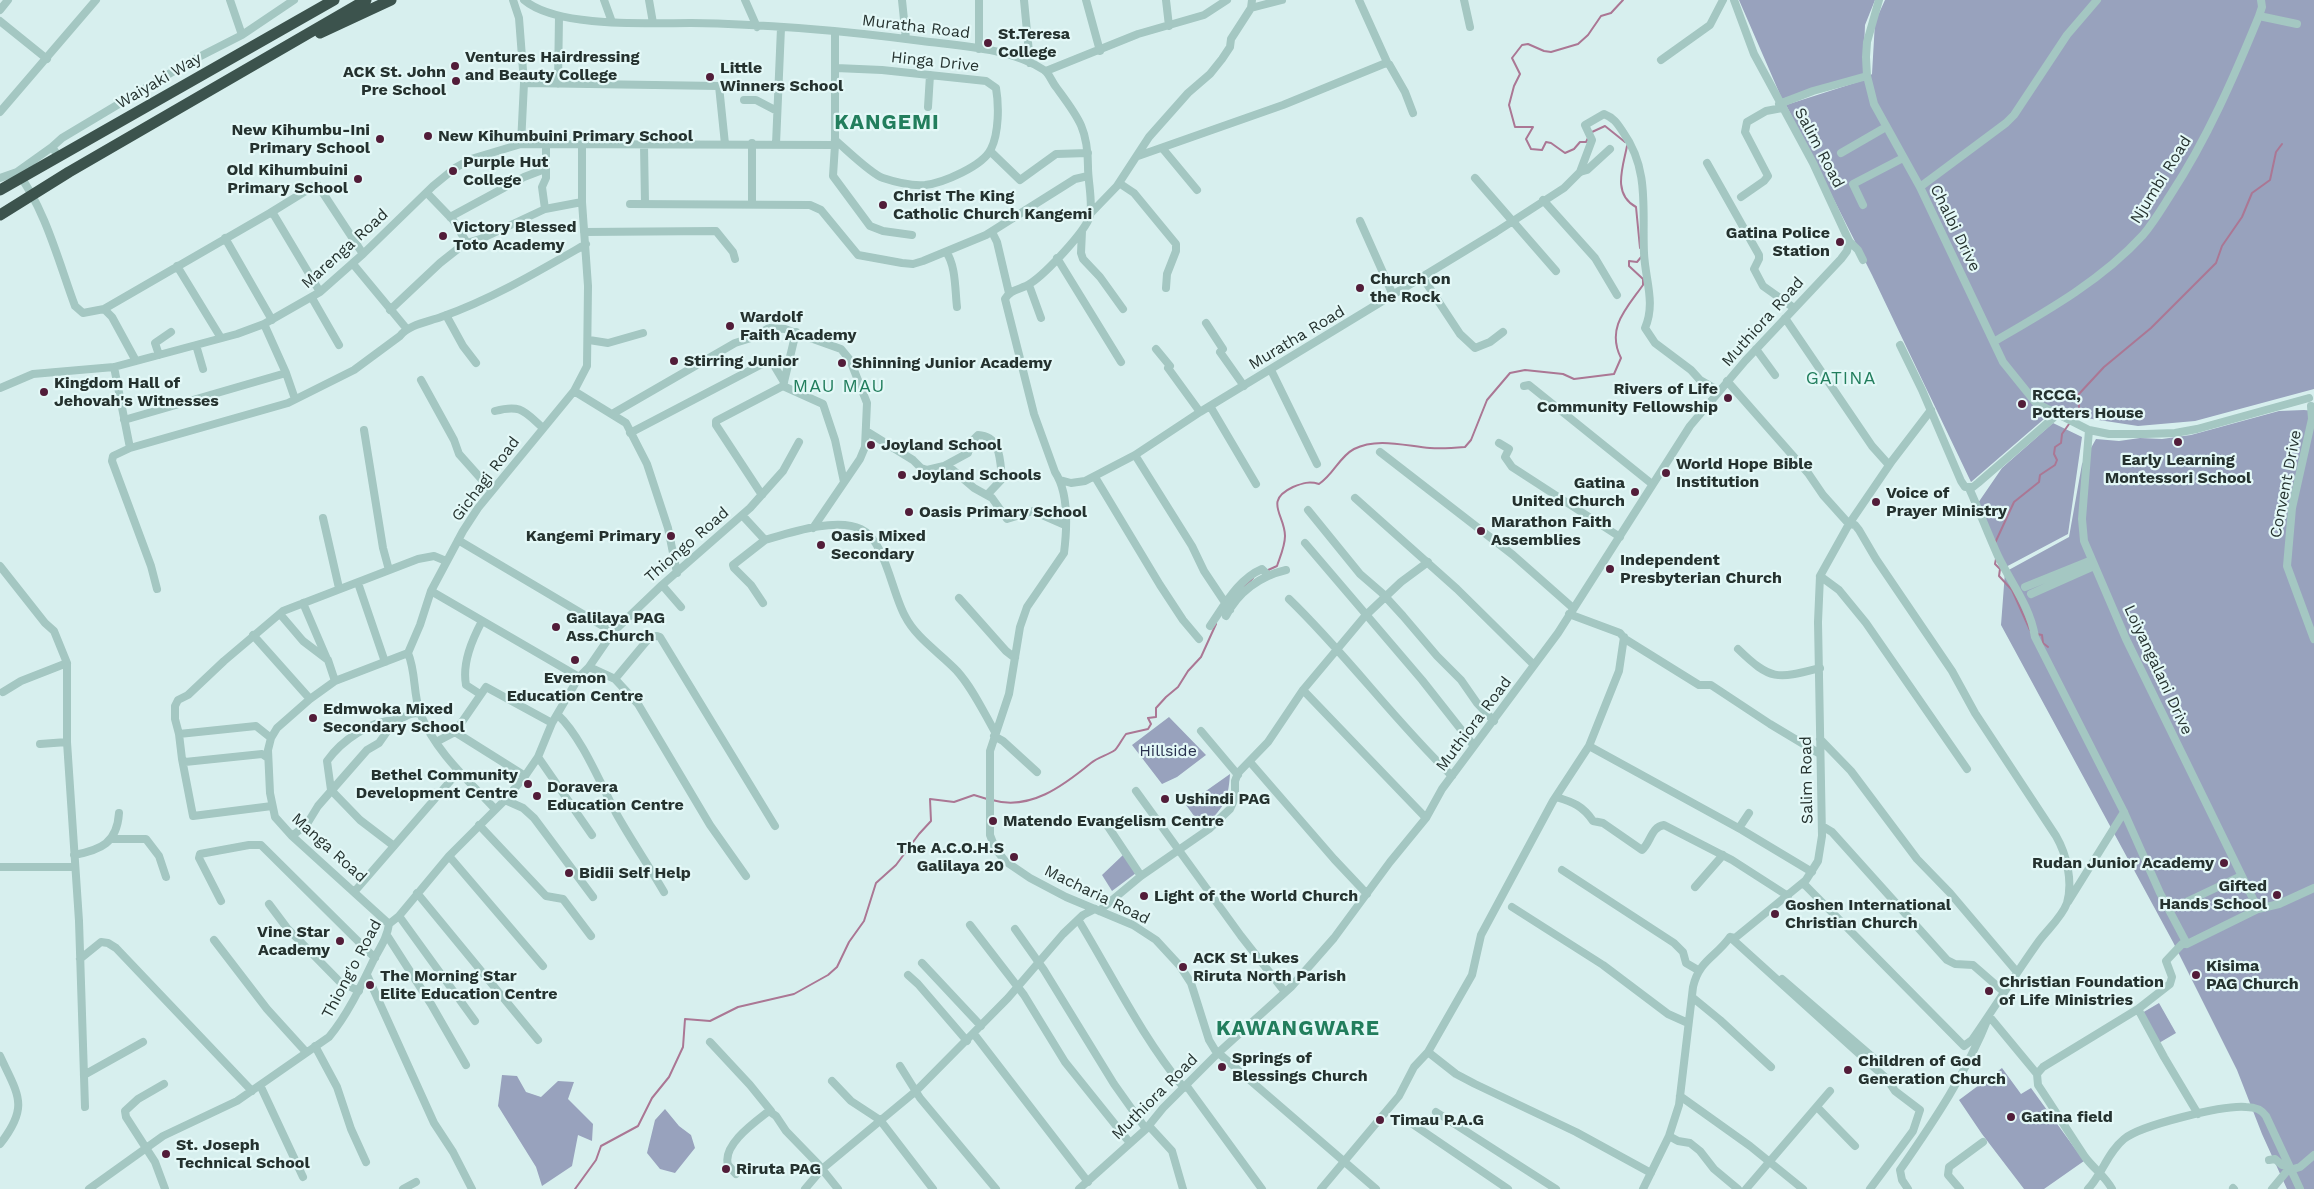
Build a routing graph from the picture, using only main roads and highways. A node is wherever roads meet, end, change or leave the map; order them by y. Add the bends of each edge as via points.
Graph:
1 (318, 0) edge
2 (334, 0) edge
3 (366, 0) edge
4 (391, 0) edge
5 (286, 28) junction
6 (269, 57) junction
7 (180, 88) junction
8 (188, 102) junction
9 (0, 190) edge
10 (0, 216) edge

1 - 5 highway
2 - 5 highway, Waiyaki Way
3 - 6 highway, Waiyaki Way
4 - 6 highway, Waiyaki Way
5 - 7 highway, Waiyaki Way
6 - 8 highway, Waiyaki Way
7 - 8 highway
7 - 9 highway, Waiyaki Way via 56,152
8 - 10 highway, Waiyaki Way

